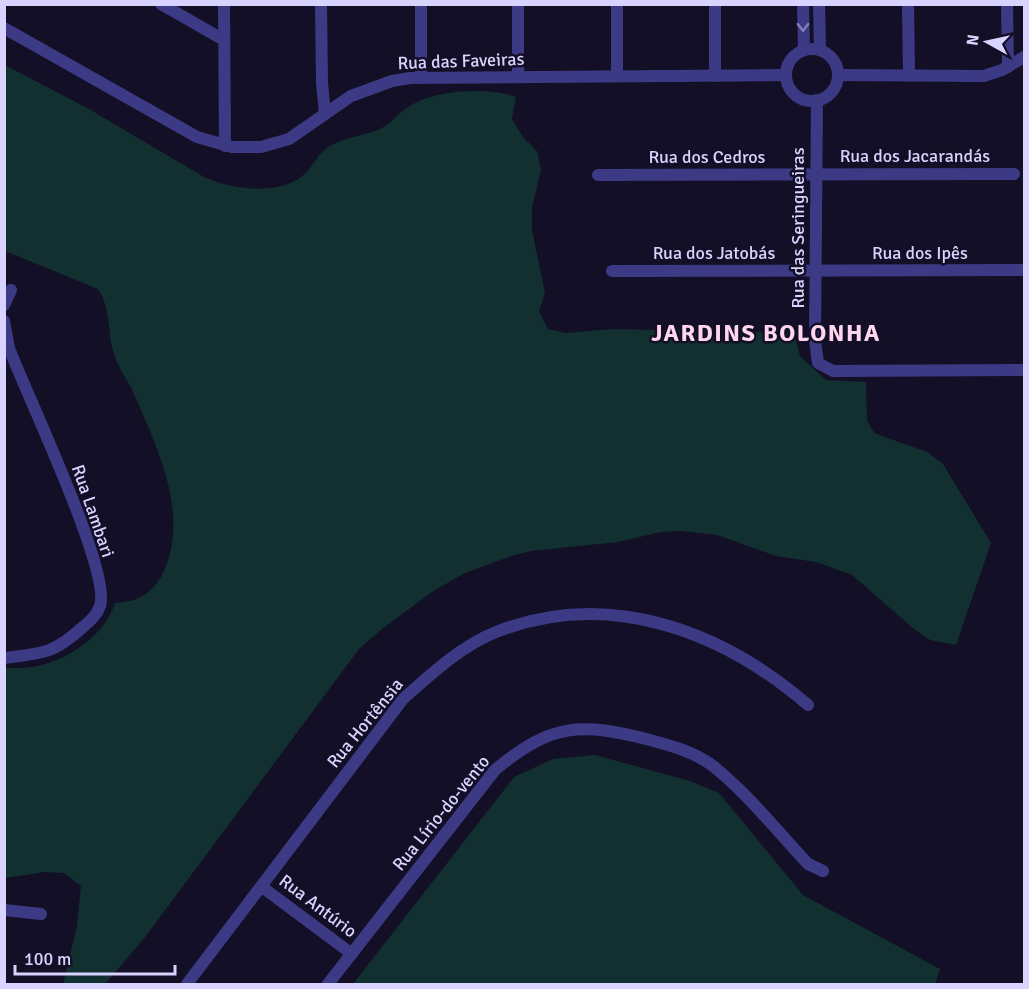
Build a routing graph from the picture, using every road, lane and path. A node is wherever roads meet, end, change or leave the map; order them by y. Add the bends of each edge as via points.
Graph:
1 (161, 4) edge
2 (224, 4) edge
3 (321, 4) edge
4 (420, 4) edge
5 (518, 4) edge
6 (617, 4) edge
7 (715, 4) edge
8 (803, 4) edge
9 (819, 4) edge
10 (908, 4) edge
11 (1007, 4) edge
12 (4, 28) edge
13 (224, 40) junction
14 (804, 50) junction
15 (820, 50) junction
16 (1024, 57) edge
17 (1008, 67) junction
18 (715, 75) junction
19 (786, 75) junction
20 (838, 75) junction
21 (909, 75) junction
22 (518, 76) junction
23 (617, 76) junction
24 (421, 78) junction
25 (817, 100) junction
26 (326, 114) junction
27 (225, 146) junction
28 (816, 174) junction
29 (1014, 174) dead end
30 (598, 175) dead end
31 (1024, 270) edge
32 (612, 271) dead end
33 (815, 272) junction
34 (10, 290) dead end
35 (4, 305) edge
36 (4, 321) edge
37 (1024, 370) edge
38 (4, 658) edge
39 (808, 705) dead end
40 (823, 872) dead end
41 (262, 887) junction
42 (4, 910) edge
43 (41, 914) dead end
44 (352, 954) junction
45 (187, 984) edge
46 (328, 984) edge

1 - 13 street
2 - 13 street
3 - 26 street
4 - 24 street
5 - 22 street
6 - 23 street
7 - 18 street
8 -> 14 street
9 - 15 street
10 - 21 street
11 - 17 street
12 - 27 street, Rua das Faveiras via 197,137
13 - 27 street
14 - 15 street
14 - 19 street via 791,60
15 - 20 street via 832,59
16 - 17 street
17 - 21 street via 984,76
18 - 19 street, Rua das Faveiras
18 - 23 street, Rua das Faveiras
19 - 25 street via 792,92
20 - 21 street
20 - 25 street via 832,91
22 - 23 street, Rua das Faveiras
22 - 24 street, Rua das Faveiras
24 - 26 street, Rua das Faveiras via 368,89
25 - 28 street, Rua das Seringueiras
26 - 27 street, Rua das Faveiras via 275,144
28 - 29 street, Rua dos Jacarandás
28 - 30 street, Rua dos Cedros
28 - 33 street, Rua das Seringueiras
31 - 33 street, Rua dos Ipês
32 - 33 street, Rua dos Jatobás
33 - 37 street, Rua das Seringueiras via 815,354 826,369
34 - 35 street
36 - 38 street, Rua Lambari via 9,348 74,501 102,599 95,616 60,647
39 - 41 street, Rua Hortênsia via 762,669 698,634 674,626 587,614 560,616 494,632 439,666 404,699
40 - 44 street, Rua Lírio-do-vento via 808,864 727,779 700,758 616,731 563,731 529,744 495,770
41 - 44 street, Rua Antúrio
41 - 45 street, Rua Hortênsia
42 - 43 street
44 - 46 street, Rua Lírio-do-vento

